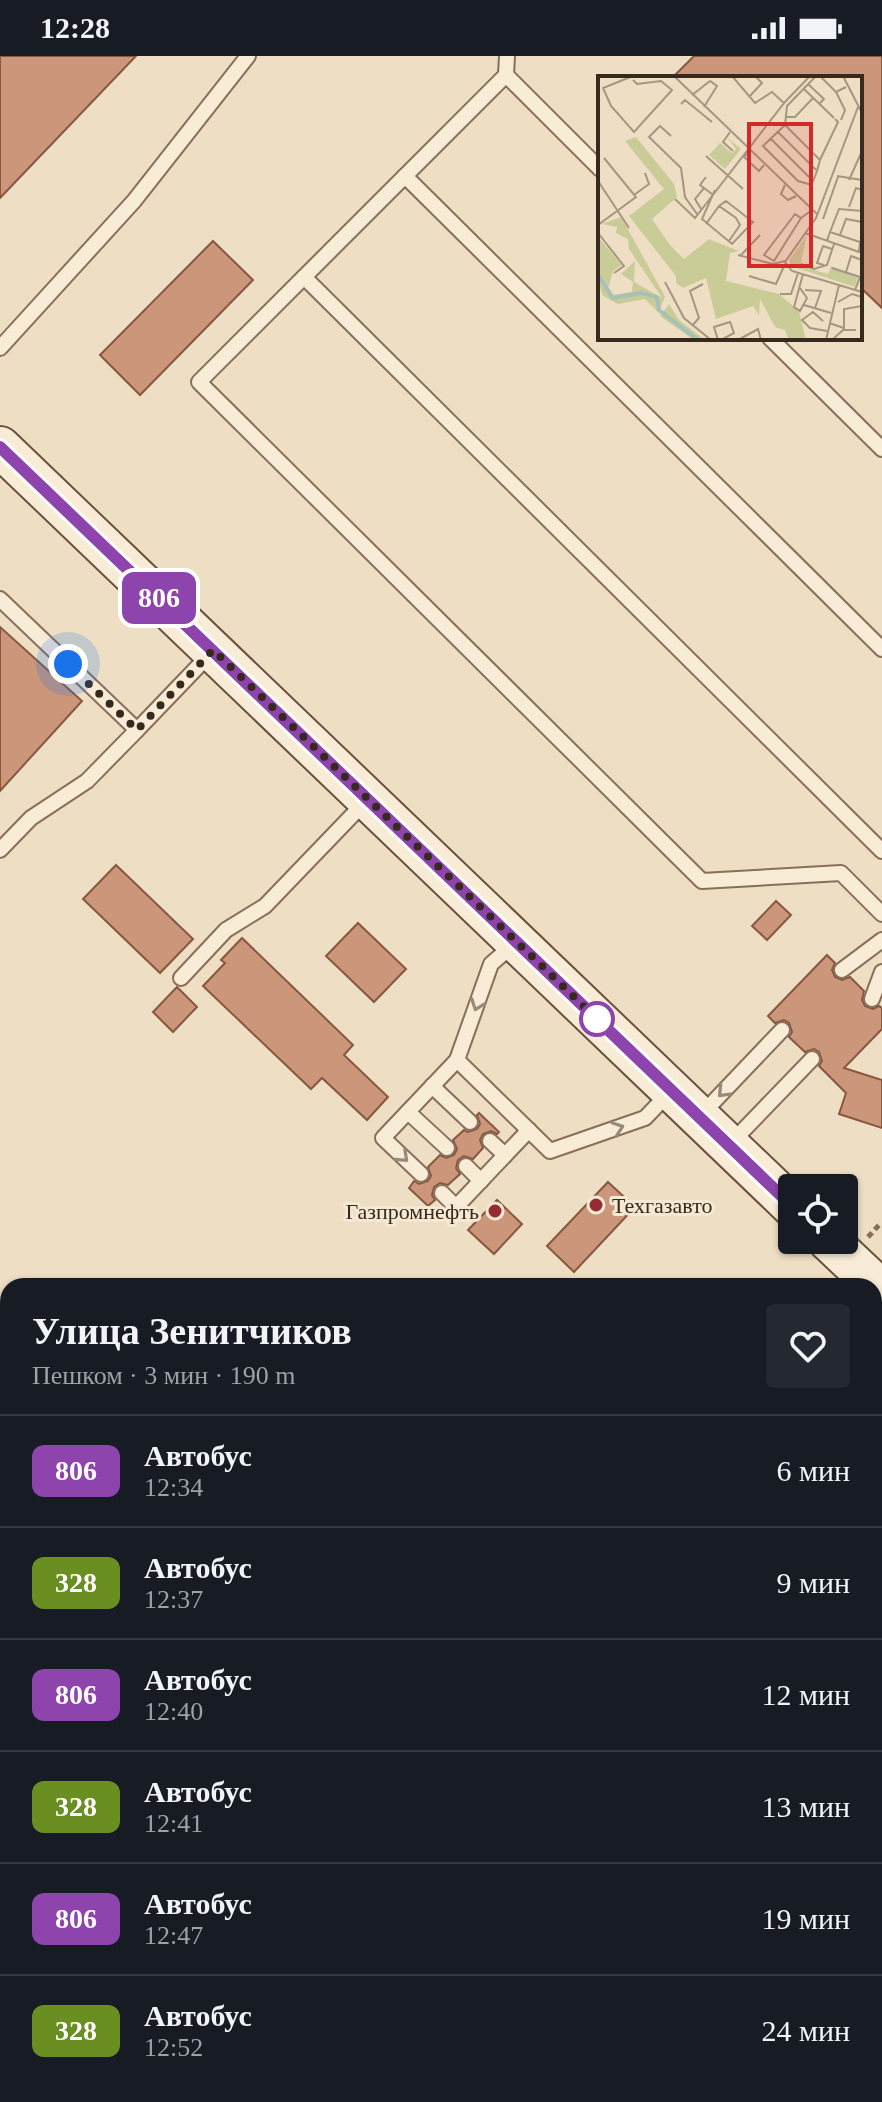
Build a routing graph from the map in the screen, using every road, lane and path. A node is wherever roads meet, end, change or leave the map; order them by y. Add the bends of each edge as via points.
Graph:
1 (248, 56) edge
2 (507, 56) edge
3 (506, 75) junction
4 (598, 167) edge
5 (405, 176) junction
6 (304, 277) junction
7 (772, 340) edge
8 (0, 348) edge
9 (882, 449) edge
10 (2, 452) edge
11 (0, 599) edge
12 (882, 649) edge
13 (213, 650) junction
14 (137, 730) junction
15 (368, 798) junction
16 (0, 850) edge
17 (882, 851) edge
18 (882, 914) edge
19 (882, 940) edge
20 (517, 941) junction
21 (842, 970) dead end
22 (882, 972) edge
23 (181, 978) dead end
24 (872, 999) dead end
25 (782, 1030) dead end
26 (812, 1059) dead end
27 (457, 1060) junction
28 (432, 1086) junction
29 (685, 1104) junction
30 (408, 1112) junction
31 (470, 1122) dead end
32 (529, 1130) junction
33 (490, 1141) dead end
34 (729, 1146) junction
35 (447, 1148) dead end
36 (505, 1155) junction
37 (466, 1166) dead end
38 (421, 1174) dead end
39 (481, 1181) junction
40 (442, 1193) dead end
41 (778, 1193) edge
42 (880, 1224) dead end
43 (868, 1238) dead end
44 (843, 1254) edge
45 (868, 1278) edge

1 - 8 lane via 134,201
2 - 3 lane
3 - 4 lane
3 - 5 lane
5 - 6 lane
5 - 12 lane
6 - 17 lane
6 - 18 lane via 199,382 702,881 841,873
7 - 9 lane
10 - 13 street
11 - 14 lane
13 - 14 lane
13 - 15 street
14 - 16 lane via 87,781 31,818
15 - 20 street
15 - 23 lane via 265,906 226,930
19 - 21 lane
20 -> 27 lane via 491,964
20 - 29 street
22 - 24 lane
25 -> 29 lane
26 - 34 lane
27 - 28 lane
27 - 32 lane
28 - 30 lane
28 - 31 lane
32 -> 29 lane via 550,1151
29 - 34 street
30 - 35 lane
30 -> 38 lane via 383,1138
32 - 36 lane
33 - 36 lane
34 - 41 street
36 - 39 lane
37 - 39 lane
39 - 40 lane via 456,1207
42 - 43 path
44 - 45 street

